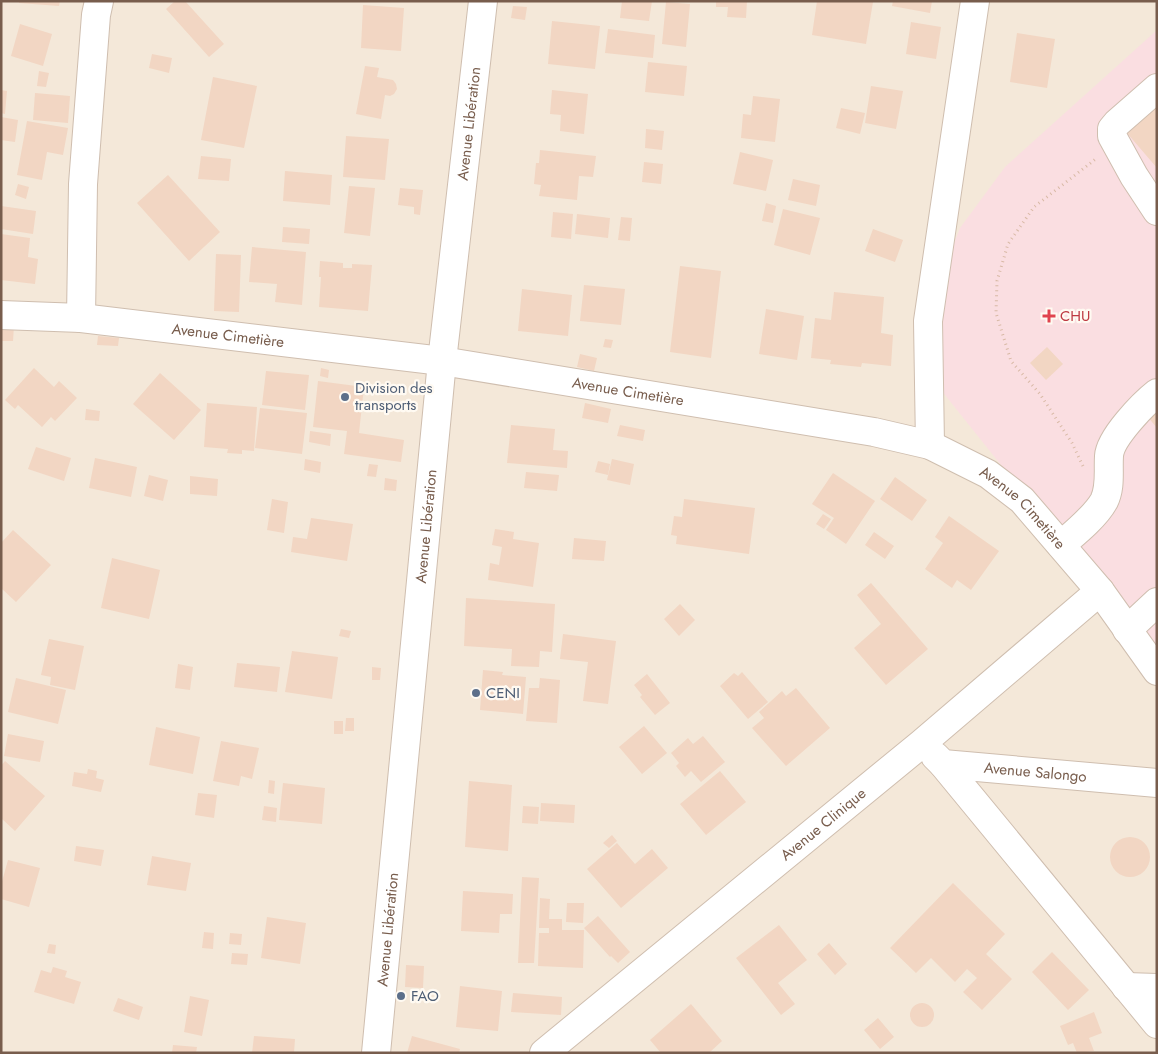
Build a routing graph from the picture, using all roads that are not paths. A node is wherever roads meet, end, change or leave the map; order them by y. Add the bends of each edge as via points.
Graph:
1 (99, 1) edge
2 (483, 1) edge
3 (975, 1) edge
4 (1157, 88) edge
5 (1157, 211) edge
6 (1, 315) edge
7 (81, 318) junction
8 (442, 361) junction
9 (1157, 393) edge
10 (930, 445) junction
11 (1061, 545) junction
12 (1100, 591) junction
13 (1157, 602) edge
14 (1128, 630) junction
15 (1157, 671) edge
16 (922, 744) junction
17 (943, 764) junction
18 (1157, 783) edge
19 (1126, 987) junction
20 (1157, 988) edge
21 (1157, 1024) edge
22 (376, 1053) edge
23 (544, 1053) edge

1 - 7 street via 84,184
2 - 8 street, Avenue Libération
3 - 10 street via 928,321
4 - 5 street via 1112,129 1115,144
6 - 7 street, Avenue Cimetière
7 - 8 street, Avenue Cimetière
8 - 10 street, Avenue Cimetière via 874,432
8 - 22 street, Avenue Libération
9 - 11 street via 1145,402 1113,442 1109,454 1108,490 1103,503
10 - 11 street, Avenue Cimetière via 988,474 1022,500
11 - 12 street, Avenue Cimetière
12 - 14 street, Avenue Cimetière
12 - 16 street, Avenue Clinique
13 - 14 street
14 - 15 street, Avenue Cimetière
16 - 17 street
16 - 23 street, Avenue Clinique
17 - 18 street, Avenue Salongo
17 - 19 street
19 - 20 street
19 - 21 street

